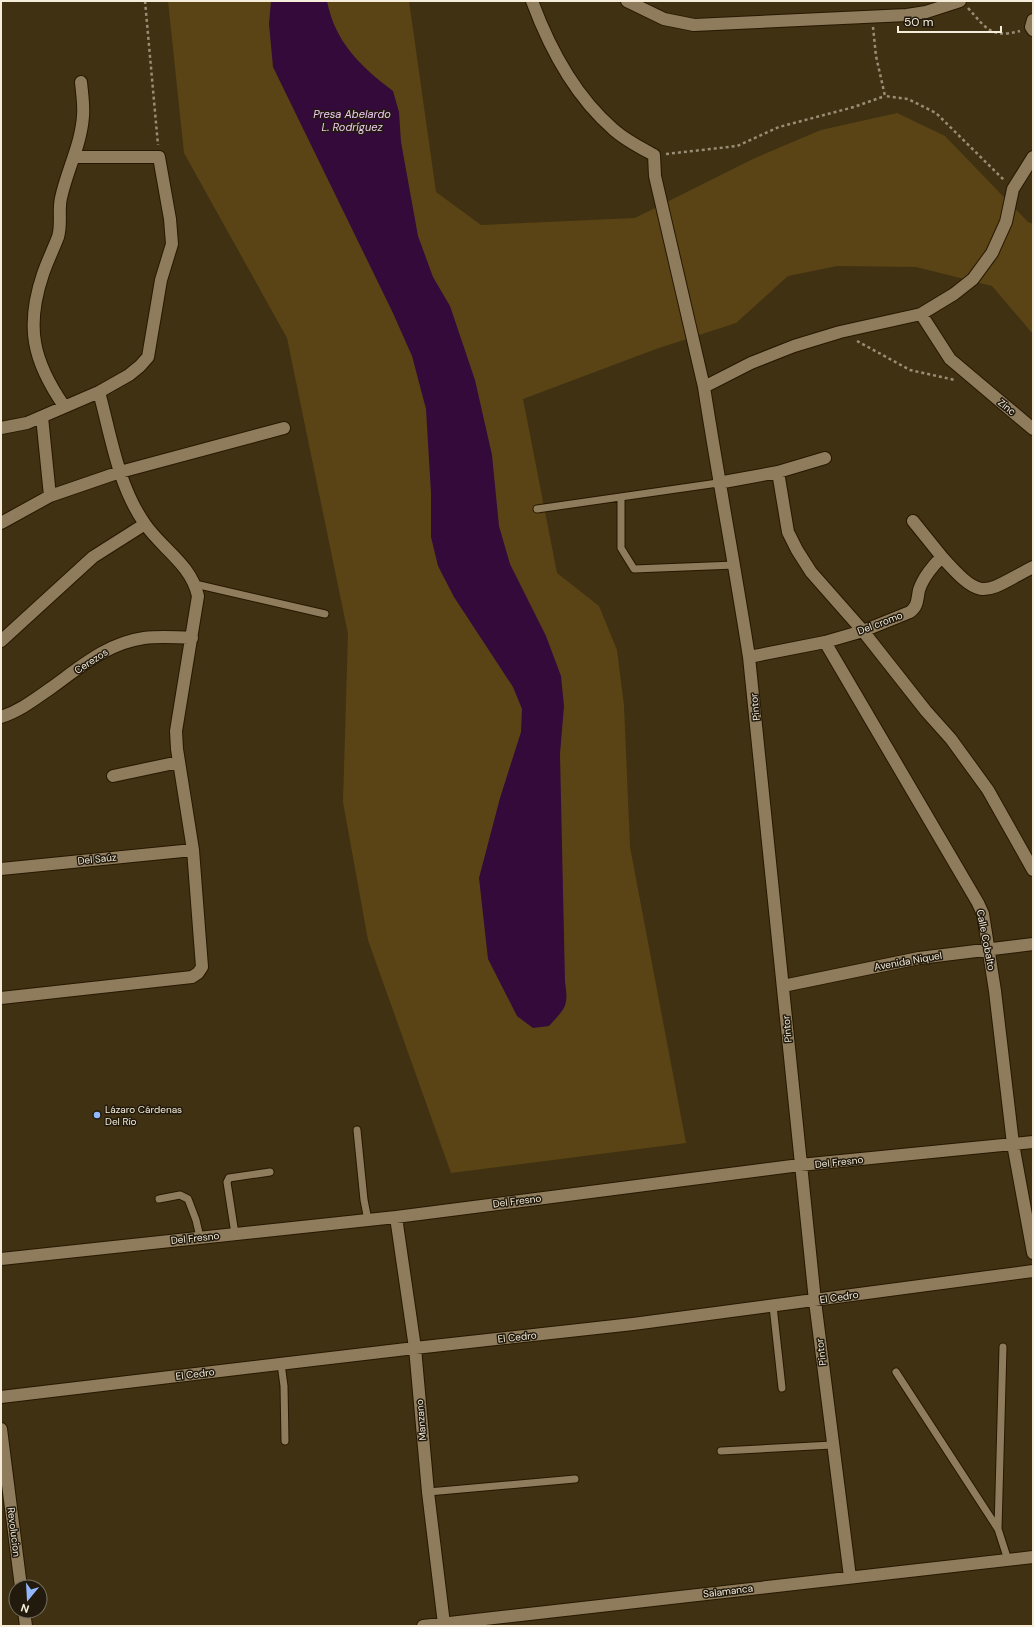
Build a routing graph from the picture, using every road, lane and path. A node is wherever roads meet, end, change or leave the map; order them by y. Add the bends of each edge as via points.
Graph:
1 (145, 1) edge
2 (532, 1) edge
3 (627, 1) edge
4 (964, 4) edge
5 (872, 16) junction
6 (1032, 26) edge
7 (81, 82) dead end
8 (885, 96) junction
9 (654, 155) junction
10 (74, 157) junction
11 (1033, 157) edge
12 (159, 158) junction
13 (1013, 189) junction
14 (921, 314) junction
15 (840, 332) junction
16 (960, 381) dead end
17 (704, 387) junction
18 (99, 392) junction
19 (64, 406) junction
20 (42, 417) junction
21 (1, 428) edge
22 (284, 428) dead end
23 (1033, 429) edge
24 (825, 458) dead end
25 (120, 472) junction
26 (778, 472) junction
27 (718, 482) junction
28 (50, 496) junction
29 (621, 497) junction
30 (537, 509) dead end
31 (913, 521) dead end
32 (1, 523) edge
33 (145, 524) junction
34 (942, 556) junction
35 (735, 565) junction
36 (1033, 567) edge
37 (195, 584) junction
38 (325, 614) dead end
39 (863, 631) junction
40 (192, 638) junction
41 (1, 641) edge
42 (825, 642) junction
43 (749, 657) junction
44 (1, 718) edge
45 (179, 762) junction
46 (113, 776) dead end
47 (193, 850) junction
48 (1, 869) edge
49 (1033, 870) edge
50 (1033, 944) edge
51 (989, 948) junction
52 (784, 986) junction
53 (1, 998) edge
54 (357, 1130) dead end
55 (1033, 1142) edge
56 (1013, 1144) junction
57 (800, 1165) junction
58 (270, 1172) dead end
59 (159, 1199) dead end
60 (396, 1217) junction
61 (368, 1220) junction
62 (234, 1234) junction
63 (200, 1237) junction
64 (1033, 1253) edge
65 (1, 1259) edge
66 (1033, 1271) edge
67 (815, 1301) junction
68 (772, 1306) junction
69 (1003, 1347) dead end
70 (415, 1348) junction
71 (281, 1364) junction
72 (896, 1372) dead end
73 (782, 1388) dead end
74 (1, 1397) edge
75 (1, 1429) edge
76 (285, 1441) dead end
77 (832, 1445) junction
78 (721, 1451) dead end
79 (575, 1479) dead end
80 (428, 1492) junction
81 (998, 1529) junction
82 (1033, 1557) edge
83 (1008, 1560) junction
84 (850, 1577) junction
85 (21, 1579) edge
86 (444, 1624) junction
87 (423, 1626) edge

1 - 12 path
2 - 9 street via 575,87 613,129
3 - 5 street via 664,19 694,25
4 - 5 street via 907,15
4 - 6 path via 992,33 1018,32
5 - 8 path via 876,56
7 - 10 street via 84,114
8 - 9 path via 779,127 737,146
8 - 13 path via 908,99 936,113
9 - 17 street, Pintor via 655,176
10 - 12 street
10 - 19 street via 61,200 58,236 43,275 33,321 34,338 42,367
11 - 13 street
12 - 18 street via 172,244 161,280 148,357 140,366
13 - 14 street via 1000,238 983,267 954,294
14 - 15 street
14 - 23 street, Zinc via 950,359
15 - 16 path via 910,370
15 - 17 street via 794,346
17 - 27 street, Pintor
18 - 19 street
18 - 25 street
19 - 20 street
20 - 21 street
20 - 28 street
22 - 25 street
24 - 26 street
25 - 28 street
25 - 33 street
26 - 27 street
26 - 39 street via 792,542 811,572
27 - 29 lane
27 - 35 street, Pintor
28 - 32 street
29 - 30 lane
29 - 35 lane via 621,548 634,569
31 - 34 street
33 - 37 street via 189,572
33 - 41 street via 93,557
34 - 36 street via 960,577 981,590 993,589
34 - 39 street, Del cromo via 924,580 915,608
35 - 43 street, Pintor
37 - 38 lane
37 - 40 street via 198,596
39 - 42 street, Del cromo
39 - 49 street via 971,766 988,790
40 - 44 street, Cerezos via 143,638 118,644 98,654 25,706
40 - 45 street via 177,723
42 - 43 street, Del cromo
42 - 51 street, Calle Cobalto via 978,903 983,914
43 - 52 street, Pintor
45 - 46 street
45 - 47 street
47 - 48 street, Del Saúz
47 - 53 street via 202,957 202,966 198,973 192,977
50 - 51 street, Avenida Niquel
51 - 52 street, Avenida Niquel via 919,958
51 - 56 street, Calle Cobalto
52 - 57 street, Pintor
54 - 61 lane
55 - 56 street, Del Fresno
56 - 57 street, Del Fresno
56 - 64 street, Calle Cobalto
57 - 60 street, Del Fresno
57 - 67 street, Pintor
58 - 62 lane via 229,1178 227,1182
59 - 63 lane via 180,1195 188,1199
60 - 61 street, Del Fresno
60 - 70 street, Manzano
61 - 62 street, Del Fresno
62 - 63 street, Del Fresno
63 - 65 street, Del Fresno
66 - 67 street, El Cedro
67 - 68 street, El Cedro
67 - 77 street, Pintor
68 - 70 street, El Cedro
68 - 73 lane
69 - 81 lane
70 - 71 street, El Cedro
70 - 80 street, Manzano
71 - 74 street, El Cedro
71 - 76 lane
72 - 81 lane
75 - 85 street, Revolucion
77 - 78 lane
77 - 84 street, Pintor
79 - 80 lane
80 - 86 street, Manzano
81 - 83 lane
82 - 83 street, Salamanca
83 - 84 street, Salamanca
84 - 86 street, Salamanca
86 - 87 street, Salamanca

